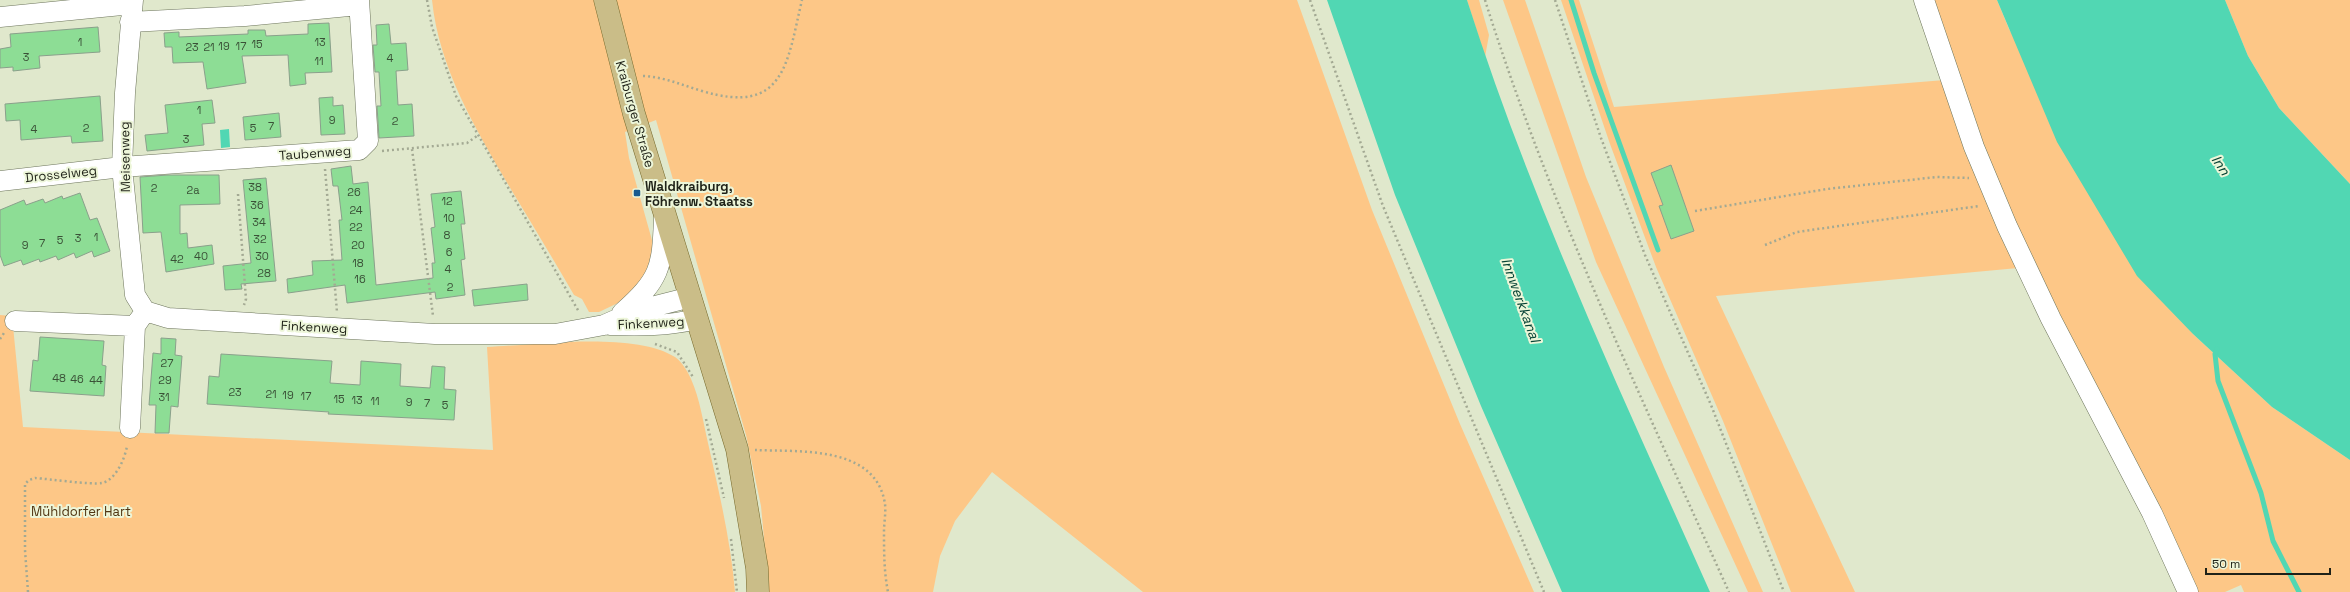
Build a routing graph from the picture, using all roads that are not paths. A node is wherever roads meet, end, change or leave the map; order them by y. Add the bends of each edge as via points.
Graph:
1 (605, 0) edge
2 (1924, 0) edge
3 (359, 3) edge
4 (28, 7) edge
5 (132, 9) edge
6 (0, 17) edge
7 (122, 167) junction
8 (0, 181) edge
9 (665, 213) junction
10 (691, 297) junction
11 (140, 319) junction
12 (697, 319) junction
13 (15, 320) dead end
14 (602, 324) junction
15 (130, 428) road end
16 (758, 592) edge
17 (2188, 592) edge

1 - 9 main road, Kraiburger Straße via 623,75
2 - 17 street via 1952,86 1998,203 2051,319 2152,513
3 - 5 street, Taubenweg via 245,16
3 - 7 street, Taubenweg via 368,141 359,150
4 - 5 street, Taubenweg
4 - 6 street, Taubenweg
5 - 7 street, Meisenweg
7 - 8 street, Drosselweg
7 - 11 street, Meisenweg via 135,295
9 - 10 main road, Kraiburger Straße
9 - 14 street, Finkenweg via 660,264 652,282 641,296
10 - 12 main road, Kraiburger Straße
10 - 14 street, Finkenweg via 636,311
11 - 13 street, Finkenweg
11 - 14 street, Finkenweg via 168,318 435,334 548,334
11 - 15 street
12 - 14 street, Finkenweg via 640,326
12 - 16 main road, Kraiburger Straße via 737,449 757,568

